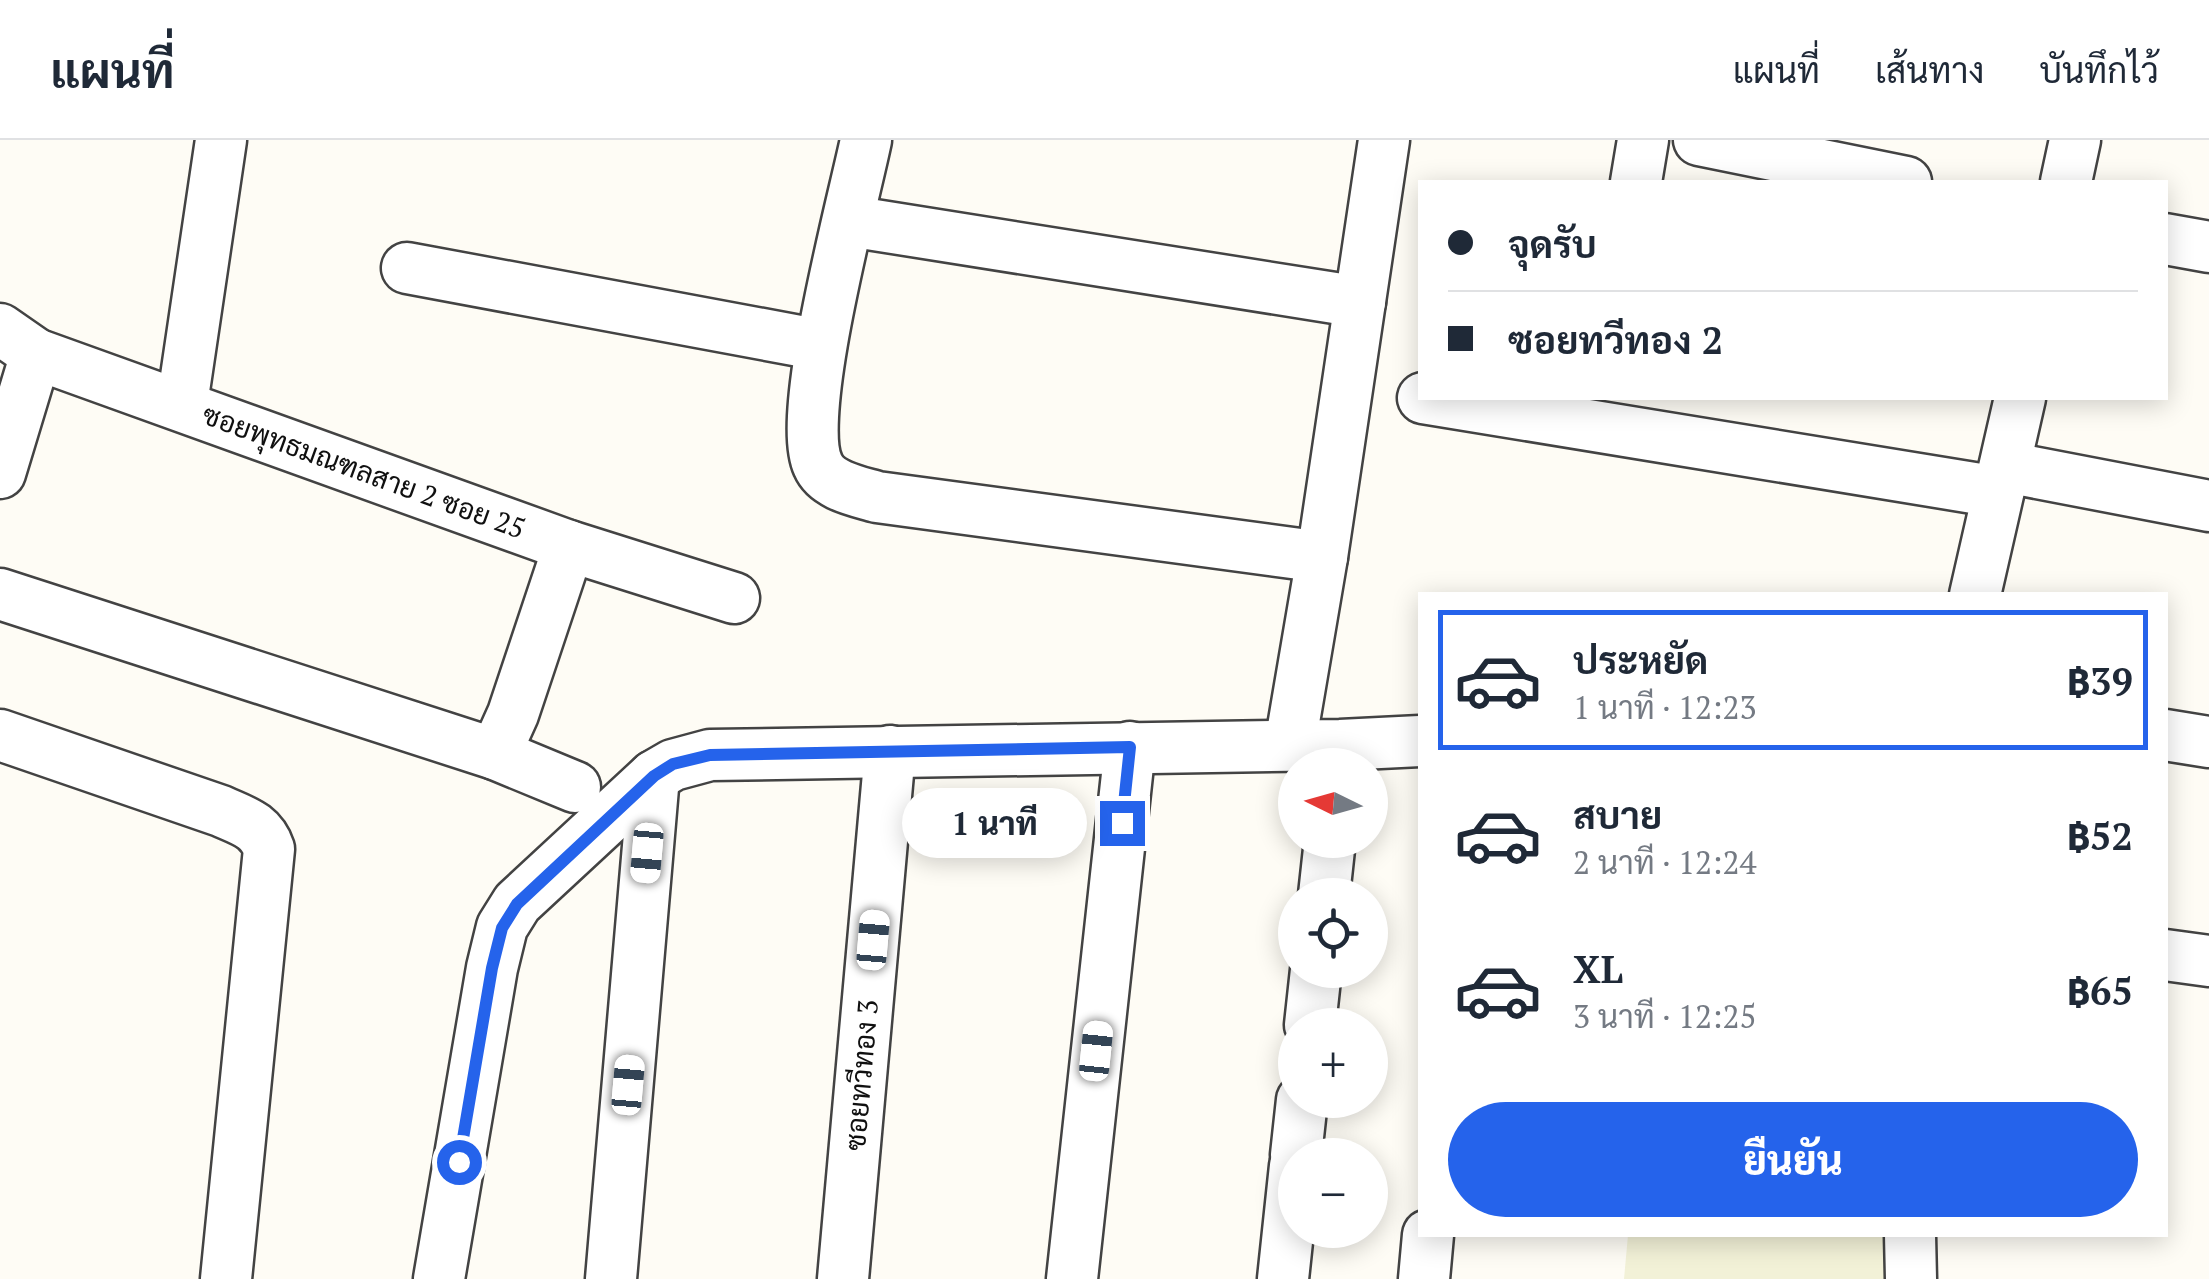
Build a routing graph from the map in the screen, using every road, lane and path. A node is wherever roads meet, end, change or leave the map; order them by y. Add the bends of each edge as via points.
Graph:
1 (221, 140) edge
2 (866, 140) edge
3 (1384, 140) edge
4 (1644, 140) edge
5 (1699, 140) edge
6 (2076, 140) edge
7 (1842, 164) edge
8 (1636, 180) edge
9 (1899, 180) edge
10 (2066, 180) edge
11 (849, 221) junction
12 (2168, 240) edge
13 (2209, 247) edge
14 (407, 268) dead end
15 (1360, 302) junction
16 (18, 341) edge
17 (821, 345) junction
18 (1348, 386) junction
19 (1418, 397) edge
20 (1442, 400) edge
21 (2020, 400) edge
22 (182, 404) junction
23 (0, 474) edge
24 (2002, 479) junction
25 (2209, 506) edge
26 (569, 546) junction
27 (1322, 556) junction
28 (1977, 592) edge
29 (0, 594) edge
30 (734, 598) dead end
31 (0, 735) edge
32 (2168, 735) edge
33 (1418, 741) edge
34 (2209, 742) edge
35 (1290, 745) junction
36 (1130, 747) junction
37 (1305, 748) edge
38 (1380, 748) edge
39 (890, 751) junction
40 (495, 754) junction
41 (654, 776) junction
42 (575, 787) dead end
43 (2168, 954) edge
44 (2209, 961) edge
45 (1428, 1237) edge
46 (1910, 1237) edge
47 (1286, 1248) edge
48 (226, 1279) edge
49 (439, 1279) edge
50 (611, 1279) edge
51 (844, 1279) edge
52 (1072, 1279) edge
53 (1283, 1279) edge
54 (1424, 1279) edge
55 (1911, 1279) edge

1 - 22 street
2 - 11 street
3 - 15 street
4 - 8 street
5 - 7 street
6 - 10 street
7 - 9 street
11 - 15 street
11 - 17 street
12 - 13 street
14 - 17 street
15 - 18 street
16 - 22 street, ซอยพุทธมณฑลสาย 2 ซอย 25
16 - 23 street
17 - 27 street via 811,442 818,469 841,486 877,497
18 - 19 street
18 - 27 street
20 - 24 street
21 - 24 street
22 - 26 street, ซอยพุทธมณฑลสาย 2 ซอย 25
24 - 25 street
24 - 28 street
26 - 30 street, ซอยพุทธมณฑลสาย 2 ซอย 25
26 - 40 street
27 - 35 street
29 - 40 street
31 - 48 street via 222,811 264,834 269,849
32 - 34 street
33 - 38 street
35 - 36 street
35 - 37 street
36 - 39 street
36 - 52 street
39 - 41 street via 710,755
39 - 51 street, ซอยทวีทอง 3
40 - 42 street
41 - 49 street via 517,904 502,928
41 - 50 street
43 - 44 street
45 - 54 street
46 - 55 street
47 - 53 street

